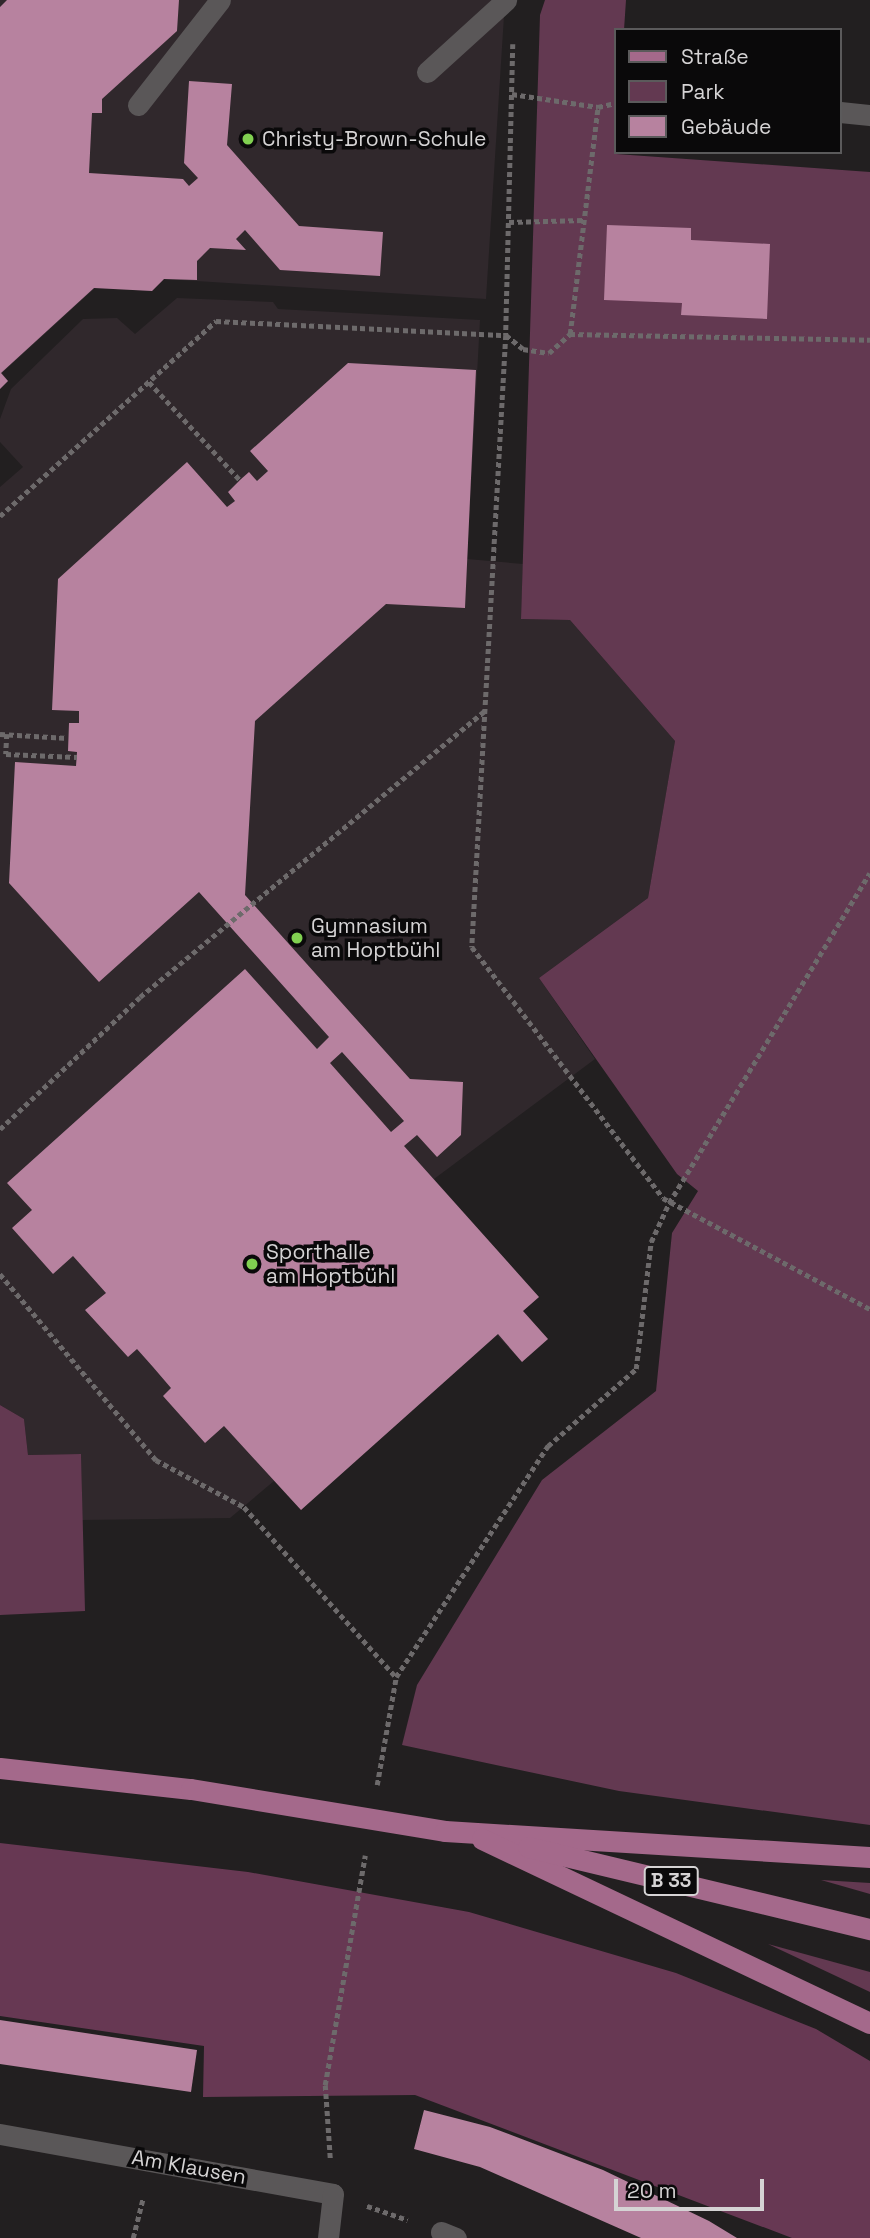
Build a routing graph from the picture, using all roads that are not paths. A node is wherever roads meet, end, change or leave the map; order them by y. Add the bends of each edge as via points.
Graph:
1 (220, 0) edge
2 (506, 0) edge
3 (427, 72) dead end
4 (138, 105) dead end
5 (842, 112) edge
6 (870, 115) edge
7 (0, 1768) edge
8 (471, 1833) junction
9 (870, 1857) edge
10 (870, 1929) edge
11 (870, 2023) edge
12 (0, 2134) edge
13 (328, 2238) edge

1 - 4 street
2 - 3 street
5 - 6 street
7 - 8 main road, B 33 via 191,1789
8 - 9 main road
8 - 10 main road, B 33
8 - 11 main road
12 - 13 street, Am Klausen via 333,2194

